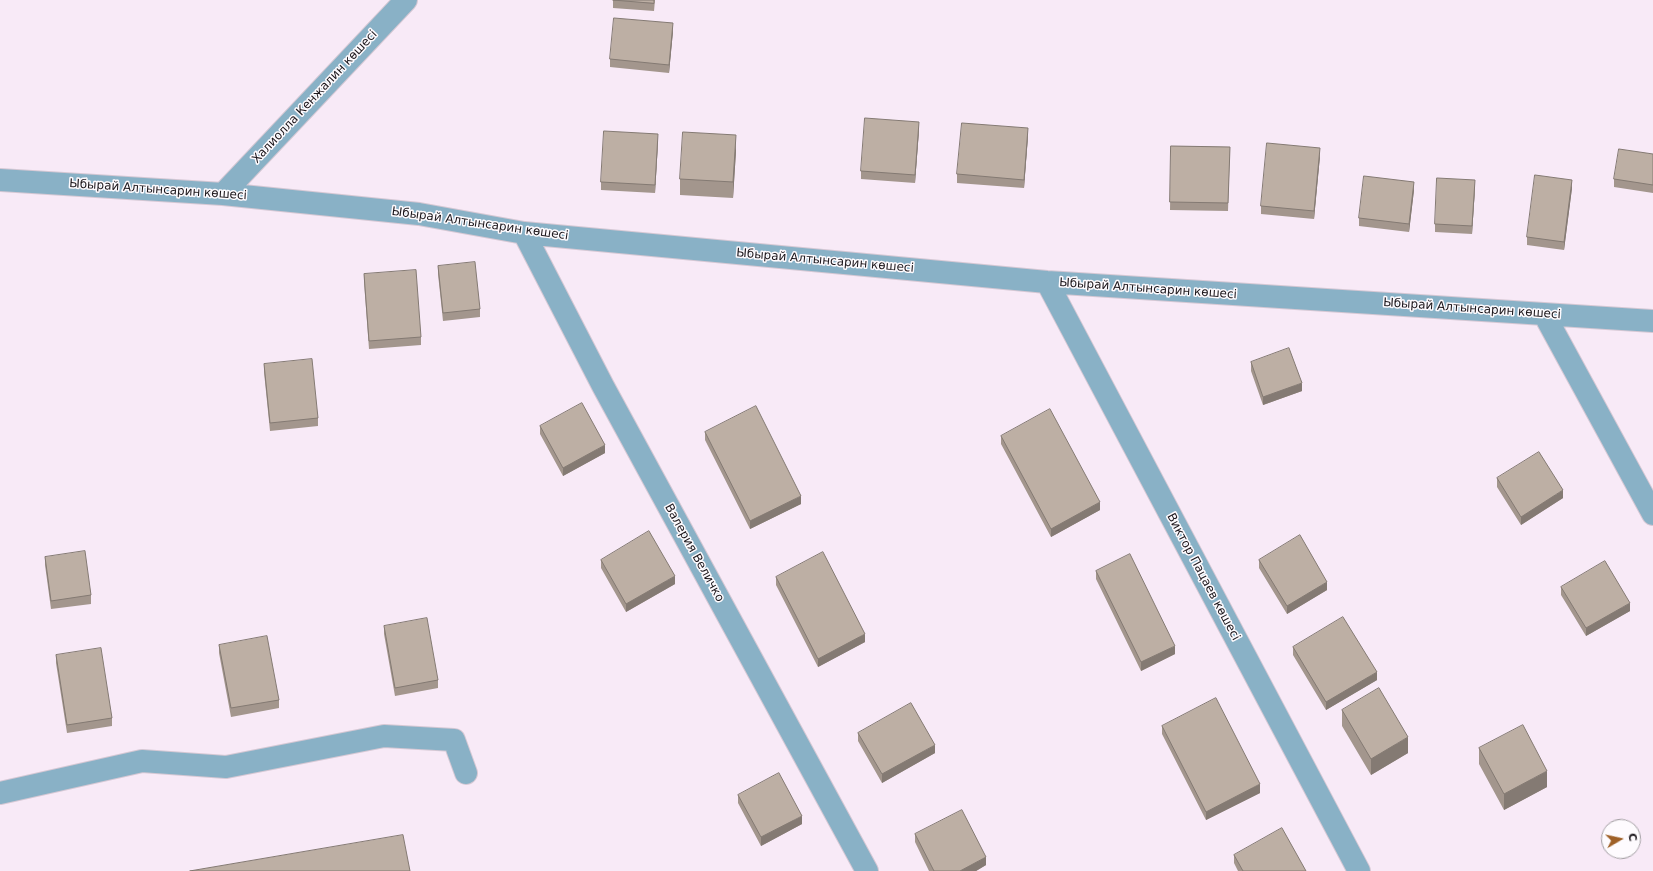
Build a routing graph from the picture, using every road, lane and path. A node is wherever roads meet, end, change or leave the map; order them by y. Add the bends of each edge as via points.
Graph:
1 (406, 0) edge
2 (0, 180) edge
3 (223, 194) junction
4 (524, 233) junction
5 (1048, 282) junction
6 (1544, 314) junction
7 (1653, 321) edge
8 (1653, 514) edge
9 (466, 773) dead end
10 (0, 793) edge
11 (867, 871) edge
12 (1359, 871) edge

1 - 3 street, Халиолла Кенжалин көшесі
2 - 3 street, Ыбырай Алтынсарин көшесі
3 - 4 street, Ыбырай Алтынсарин көшесі via 419,214
4 - 5 street, Ыбырай Алтынсарин көшесі
4 - 11 street, Валерия Величко via 603,386
5 - 6 street, Ыбырай Алтынсарин көшесі
5 - 12 street, Виктор Пацаев көшесі
6 - 7 street, Ыбырай Алтынсарин көшесі
6 - 8 street
9 - 10 street via 454,740 384,736 226,767 142,761

